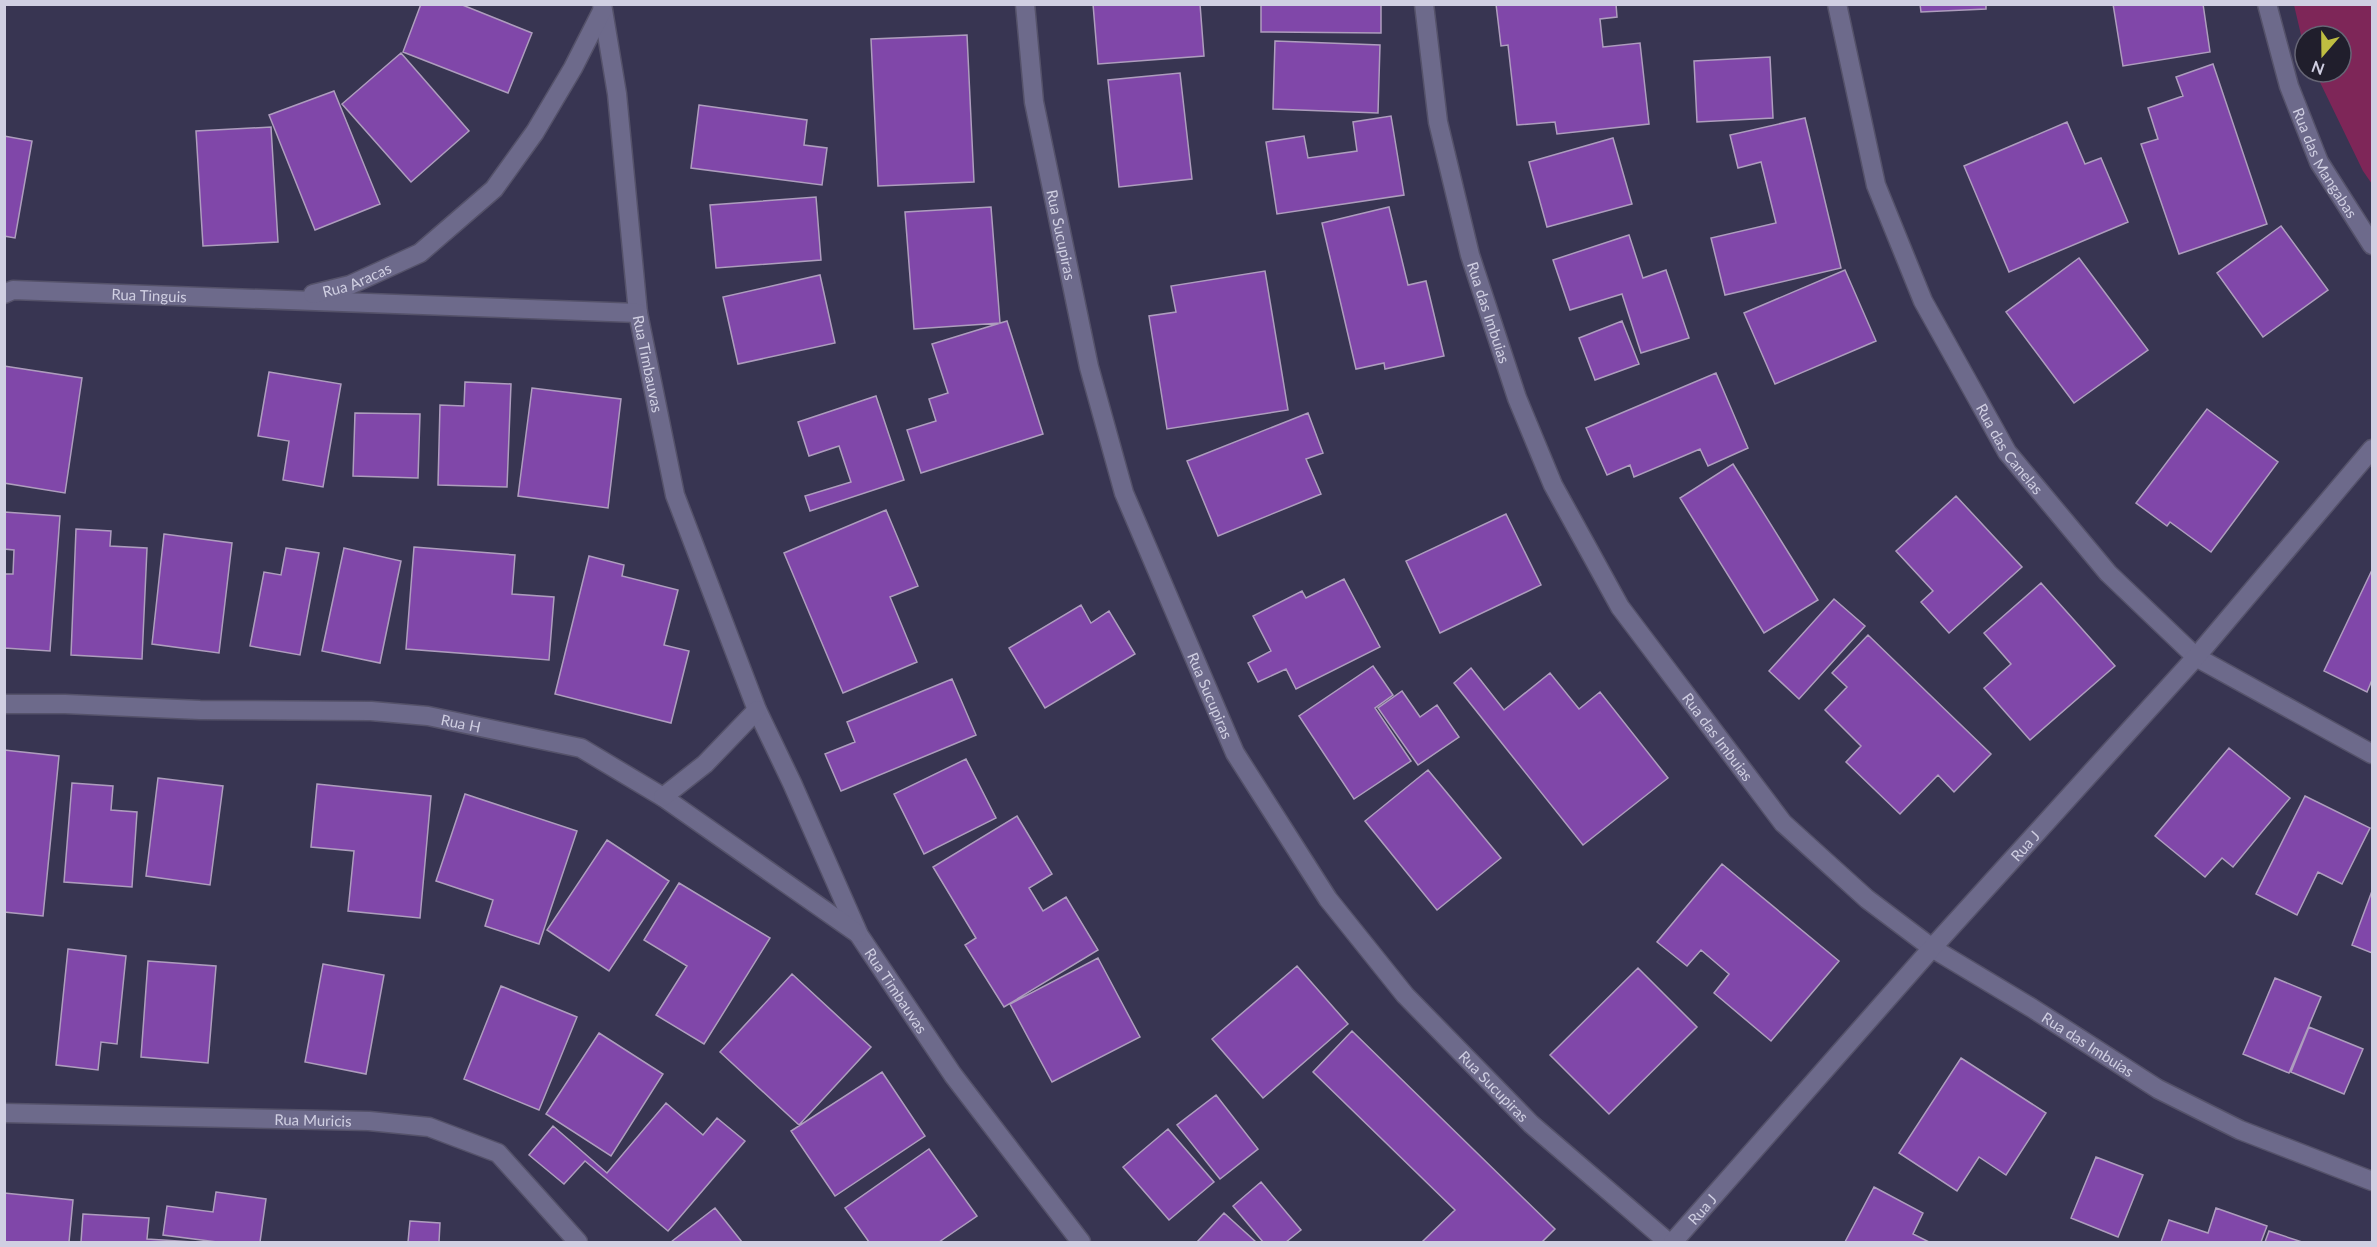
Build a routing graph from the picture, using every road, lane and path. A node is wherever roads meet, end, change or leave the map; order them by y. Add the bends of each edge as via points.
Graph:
1 (1025, 4) edge
2 (1424, 4) edge
3 (1837, 4) edge
4 (2267, 4) edge
5 (602, 8) edge
6 (2373, 245) edge
7 (4, 294) edge
8 (294, 299) junction
9 (638, 313) junction
10 (2373, 449) edge
11 (2196, 657) junction
12 (4, 704) edge
13 (757, 710) junction
14 (2373, 753) edge
15 (663, 797) junction
16 (859, 934) junction
17 (1932, 948) junction
18 (4, 1113) edge
19 (2373, 1181) edge
20 (578, 1242) edge
21 (1081, 1242) edge
22 (1668, 1242) edge
23 (1673, 1242) edge

1 - 22 street, Rua Sucupiras via 1034,102 1089,367 1124,493 1235,753 1328,899 1405,995 1531,1124
2 - 17 street, Rua das Imbuias via 1438,122 1470,255 1517,398 1553,485 1620,607 1783,824 1868,899
3 - 11 street, Rua das Canelas via 1876,185 1923,301 2007,452 2108,573
4 - 6 street, Rua das Mangabas via 2289,86 2319,162
5 - 8 street, Rua Aracas via 536,132 494,189 420,253 350,285
5 - 9 street, Rua Timbauvas via 616,94
7 - 8 street, Rua Tinguis via 13,290
8 - 9 street, Rua Aracas
9 - 13 street, Rua Timbauvas via 675,495
10 - 11 street, Rua J
11 - 14 street, Rua das Canelas
11 - 17 street, Rua J
12 - 15 street, Rua H via 371,711 428,716 581,748
13 - 15 street via 705,764
13 - 16 street, Rua Timbauvas
15 - 16 street, Rua H
16 - 21 street, Rua Timbauvas via 952,1075
17 - 19 street, Rua das Imbuias via 2158,1089 2240,1130
17 - 23 street, Rua J
18 - 20 street, Rua Muricis via 369,1121 429,1128 498,1152

